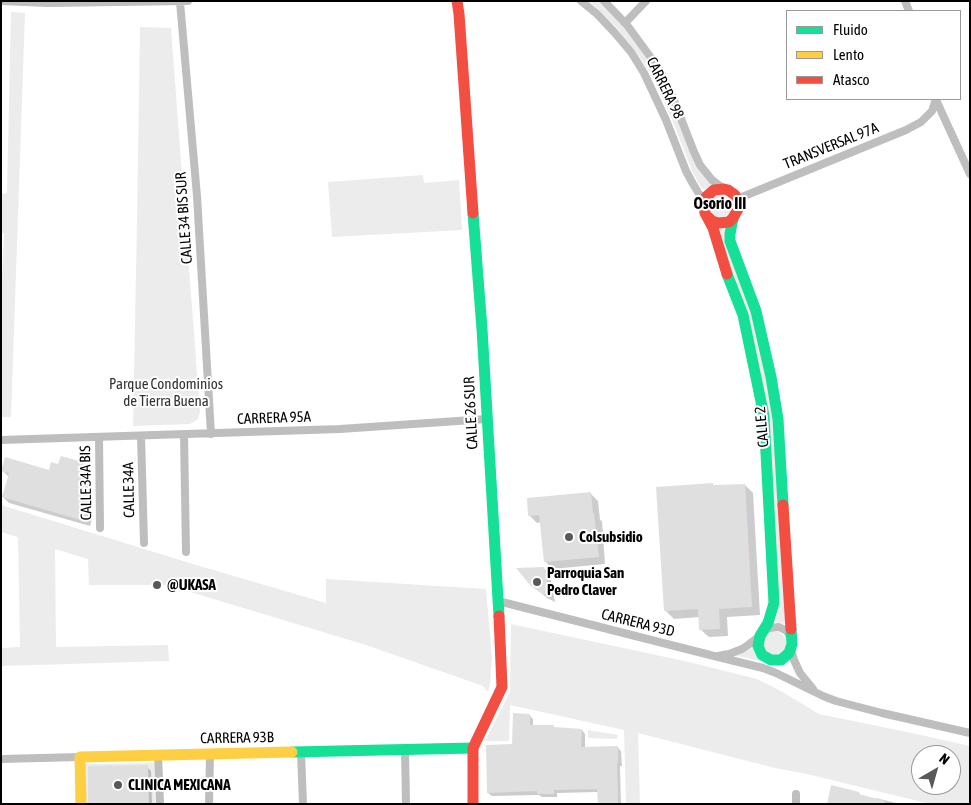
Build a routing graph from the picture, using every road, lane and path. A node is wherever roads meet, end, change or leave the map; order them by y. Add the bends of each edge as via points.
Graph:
1 (1, 1) edge
2 (188, 1) edge
3 (457, 1) edge
4 (461, 1) edge
5 (581, 1) edge
6 (604, 1) edge
7 (646, 1) edge
8 (101, 2) edge
9 (180, 2) edge
10 (459, 14) junction
11 (625, 24) junction
12 (936, 100) edge
13 (936, 100) edge
14 (970, 174) edge
15 (724, 189) junction
16 (737, 199) junction
17 (704, 202) junction
18 (708, 217) junction
19 (733, 218) junction
20 (487, 419) junction
21 (184, 434) junction
22 (210, 434) junction
23 (141, 436) junction
24 (99, 437) junction
25 (1, 440) edge
26 (100, 528) dead end
27 (144, 543) dead end
28 (186, 552) dead end
29 (498, 602) junction
30 (761, 634) junction
31 (791, 644) junction
32 (714, 656) junction
33 (765, 659) junction
34 (754, 666) junction
35 (776, 672) junction
36 (816, 693) junction
37 (970, 733) edge
38 (474, 748) junction
39 (405, 749) junction
40 (301, 752) junction
41 (210, 754) junction
42 (158, 755) junction
43 (80, 757) junction
44 (1, 759) edge
45 (796, 794) dead end
46 (81, 804) edge
47 (160, 804) edge
48 (209, 804) edge
49 (303, 804) edge
50 (406, 804) edge
51 (473, 804) edge
52 (796, 804) edge

1 - 8 street
2 - 9 street
3 - 10 street, CALLE 26 SUR
4 - 10 street, CALLE 26 SUR
5 - 17 street, CARRERA 98 via 614,32 644,73 686,171
6 - 11 street, CARRERA 98
7 - 11 street
8 - 9 street
9 - 22 street, CALLE 34 BIS SUR via 197,196
10 - 20 street, CALLE 26 SUR
11 - 15 street, CARRERA 98 via 666,81 700,165
12 - 16 street, TRANSVERSAL 97A via 932,111 906,130
13 - 14 street
15 - 16 street
15 - 17 street via 709,193
16 - 19 street via 738,209
17 - 18 street
18 - 19 street via 718,223 729,222
18 - 30 street, CALLE 2 via 742,315 764,416 774,603
19 - 31 street, CALLE 2 via 730,241 756,311 778,419
20 - 22 street, CARRERA 95A
20 - 29 street, CALLE 26 SUR
21 - 22 street, CARRERA 95A
21 - 23 street, CARRERA 95A
21 - 28 street
23 - 24 street, CARRERA 95A
23 - 27 street, CALLE 34A
24 - 25 street, CARRERA 95A
24 - 26 street, CALLE 34A BIS
29 - 32 street, CARRERA 93D
29 - 38 street, CALLE 26 SUR via 502,687
30 - 31 street via 779,627 787,632
30 - 32 street, CARRERA 93D via 742,649
30 - 33 street via 758,646
31 - 33 street via 789,653 781,660
31 - 36 street, CARRERA 93D via 800,673
32 - 34 street, CARRERA 93D
33 - 34 street, CARRERA 93D
33 - 35 street, CARRERA 93D
34 - 35 street, CARRERA 93D
35 - 36 street, CARRERA 93D
36 - 37 street, CARRERA 93D via 836,702
38 - 39 street, CARRERA 93B
38 - 51 street, CALLE 26 SUR
39 - 40 street, CARRERA 93B
39 - 50 street
40 - 41 street, CARRERA 93B
40 - 49 street
41 - 42 street, CARRERA 93B
41 - 48 street
42 - 43 street, CARRERA 93B
42 - 47 street
43 - 44 street, CARRERA 93B
43 - 46 street
45 - 52 street

